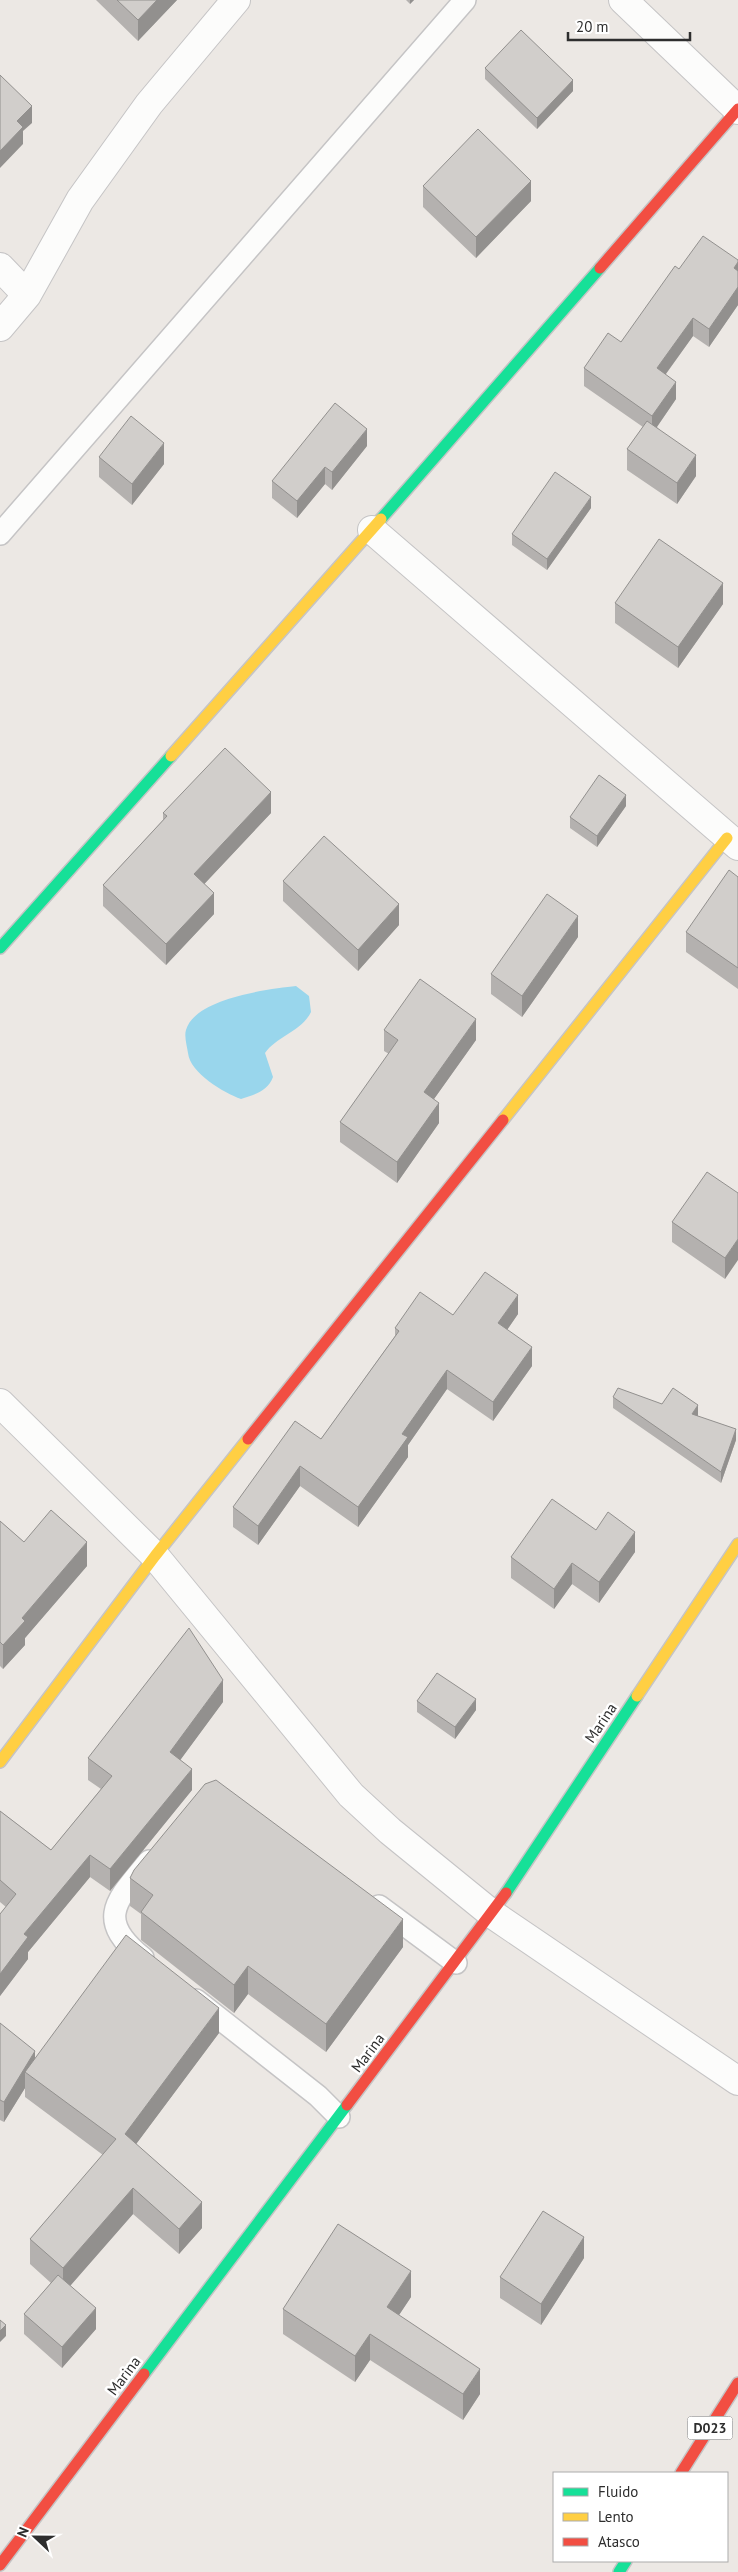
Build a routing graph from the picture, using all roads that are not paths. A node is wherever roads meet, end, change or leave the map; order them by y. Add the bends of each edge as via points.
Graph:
1 (236, 0) edge
2 (464, 0) edge
3 (623, 0) edge
4 (738, 109) edge
5 (0, 267) edge
6 (27, 295) junction
7 (0, 327) edge
8 (372, 530) junction
9 (0, 534) edge
10 (732, 842) edge
11 (0, 948) edge
12 (0, 1403) edge
13 (738, 1544) edge
14 (155, 1556) junction
15 (0, 1762) edge
16 (161, 1846) edge
17 (360, 1892) edge
18 (492, 1914) junction
19 (456, 1962) junction
20 (158, 1970) edge
21 (181, 1988) edge
22 (738, 2081) edge
23 (339, 2118) junction
24 (738, 2383) edge
25 (682, 2472) edge
26 (0, 2565) edge

1 - 6 street via 149,104 80,200
2 - 9 lane
3 - 4 street
4 - 8 street
5 - 6 street
6 - 7 street
8 - 10 street
8 - 11 street
10 - 14 street
12 - 14 street
13 - 18 street, Marina
14 - 15 street
14 - 18 street via 351,1795
16 - 20 lane via 124,1891 114,1914 118,1933 128,1946
17 - 19 lane
18 - 19 street, Marina
18 - 22 street
19 - 23 street, Marina
21 - 23 lane via 318,2096
23 - 26 street, Marina
24 - 25 street, D023

